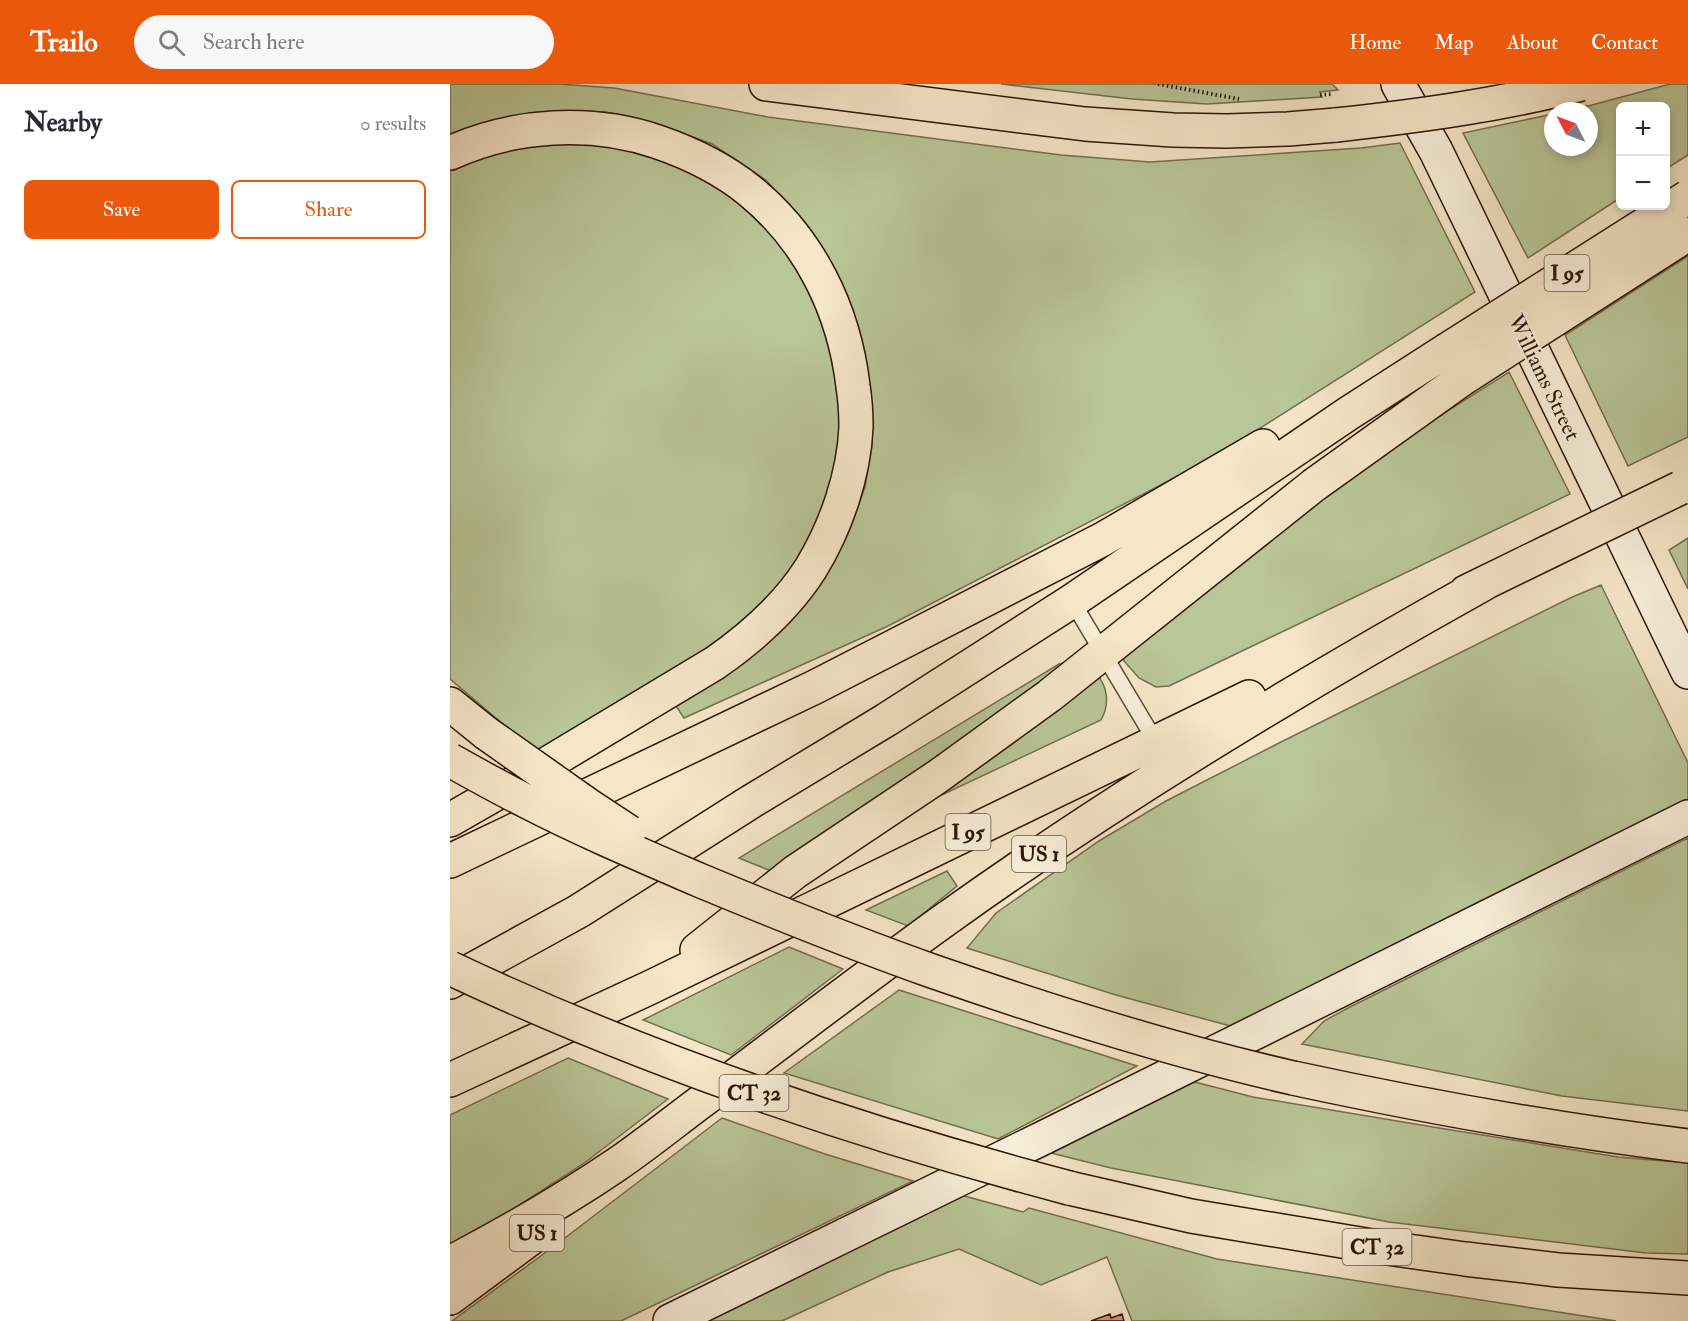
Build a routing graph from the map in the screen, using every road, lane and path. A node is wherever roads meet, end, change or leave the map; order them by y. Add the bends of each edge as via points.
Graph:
1 (766, 84) edge
2 (1158, 84) edge
3 (1398, 84) edge
4 (1581, 84) edge
5 (1320, 95) dead end
6 (1311, 96) dead end
7 (1246, 99) dead end
8 (450, 153) edge
9 (1688, 196) edge
10 (1688, 234) edge
11 (1349, 413) junction
12 (1684, 486) edge
13 (1485, 583) junction
14 (1072, 601) junction
15 (1103, 653) junction
16 (1688, 672) edge
17 (450, 704) edge
18 (1156, 742) junction
19 (450, 760) edge
20 (1688, 817) edge
21 (450, 820) edge
22 (450, 861) edge
23 (728, 892) junction
24 (450, 968) edge
25 (450, 982) edge
26 (648, 988) junction
27 (450, 1080) edge
28 (1688, 1146) edge
29 (619, 1163) junction
30 (450, 1263) edge
31 (1688, 1278) edge
32 (450, 1298) edge
33 (670, 1321) edge

1 - 4 main road, bridge via 1085,124 1227,131 1397,119
2 - 7 path
3 - 16 main road, Williams Street via 1436,151
5 - 6 path
8 - 21 main road via 522,131 596,129 646,138 727,174 767,206 820,276 843,333 856,408 853,455 842,500 811,567 771,617 715,663
9 - 11 main road, I 95, bridge
10 - 15 main road, bridge via 1462,379 1314,486
11 - 14 main road, I 95
11 - 22 main road via 1286,432 1103,539 867,661
12 - 13 main road, I 95, bridge
13 - 18 main road, I 95
13 - 29 main road, US 1 via 1259,713 1056,842
14 - 15 lane
14 - 25 main road, I 95 via 579,910
15 - 18 lane
15 - 26 main road via 937,777 795,872
17 - 23 main road, bridge via 588,805
18 - 26 main road, I 95
19 - 23 main road, bridge via 576,826
20 - 33 main road
23 - 28 main road, bridge via 992,992 1176,1049 1453,1111
24 - 31 main road, CT 32, bridge via 725,1082 945,1154 1070,1188 1191,1216 1366,1245 1546,1268
26 - 27 main road, I 95
29 - 30 main road
29 - 32 main road, US 1 via 529,1239

